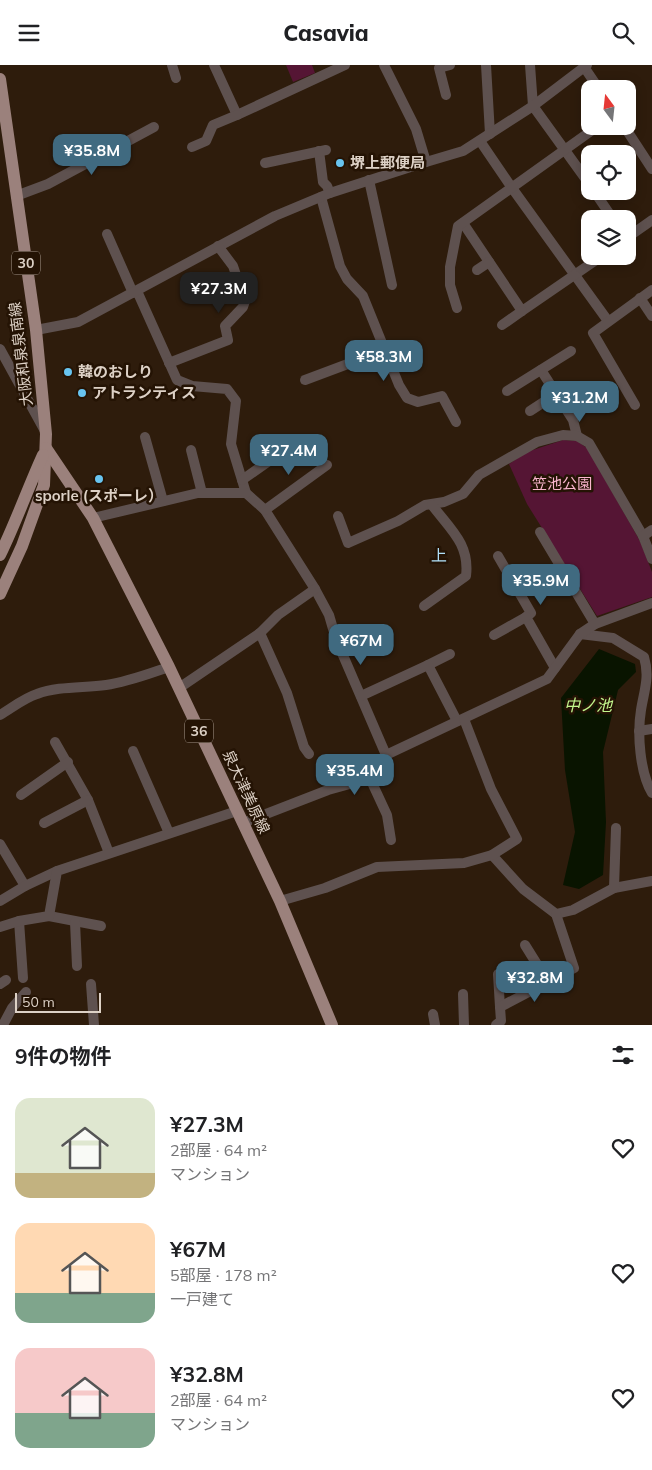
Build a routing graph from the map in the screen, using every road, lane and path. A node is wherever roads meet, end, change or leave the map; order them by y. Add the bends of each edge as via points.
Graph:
1 (172, 65) edge
2 (214, 65) edge
3 (346, 65) edge
4 (384, 65) edge
5 (450, 65) edge
6 (486, 65) edge
7 (530, 65) edge
8 (586, 66) edge
9 (176, 78) dead end
10 (0, 79) edge
11 (594, 80) edge
12 (446, 95) dead end
13 (533, 106) junction
14 (237, 115) junction
15 (154, 127) dead end
16 (490, 134) junction
17 (586, 135) edge
18 (630, 135) edge
19 (480, 141) junction
20 (192, 147) dead end
21 (565, 150) junction
22 (426, 162) junction
23 (265, 163) dead end
24 (652, 169) edge
25 (581, 172) edge
26 (369, 180) junction
27 (512, 188) junction
28 (325, 195) junction
29 (16, 197) junction
30 (652, 220) edge
31 (463, 223) junction
32 (636, 231) edge
33 (108, 234) dead end
34 (218, 246) junction
35 (489, 262) junction
36 (590, 265) edge
37 (477, 270) dead end
38 (575, 276) junction
39 (392, 285) dead end
40 (652, 290) edge
41 (135, 292) junction
42 (640, 298) junction
43 (456, 308) dead end
44 (522, 311) junction
45 (652, 316) edge
46 (608, 321) junction
47 (502, 325) dead end
48 (36, 330) junction
49 (0, 349) edge
50 (386, 350) junction
51 (571, 351) dead end
52 (169, 363) junction
53 (541, 370) junction
54 (305, 380) dead end
55 (507, 391) dead end
56 (556, 394) junction
57 (635, 405) dead end
58 (530, 411) dead end
59 (456, 422) dead end
60 (46, 434) junction
61 (577, 436) junction
62 (145, 437) dead end
63 (289, 447) dead end
64 (46, 448) junction
65 (191, 450) dead end
66 (327, 465) dead end
67 (242, 480) junction
68 (202, 493) junction
69 (246, 493) junction
70 (163, 501) junction
71 (432, 505) junction
72 (265, 509) junction
73 (338, 516) dead end
74 (93, 518) junction
75 (652, 529) edge
76 (540, 532) dead end
77 (643, 536) junction
78 (0, 555) edge
79 (498, 556) dead end
80 (652, 559) edge
81 (315, 589) junction
82 (0, 594) edge
83 (652, 603) edge
84 (424, 606) dead end
85 (526, 617) junction
86 (595, 624) junction
87 (260, 633) junction
88 (580, 634) junction
89 (494, 635) dead end
90 (450, 654) dead end
91 (428, 665) junction
92 (169, 667) junction
93 (555, 669) junction
94 (179, 688) junction
95 (361, 696) junction
96 (0, 715) edge
97 (460, 720) junction
98 (652, 729) edge
99 (639, 731) junction
100 (55, 742) dead end
101 (133, 751) dead end
102 (309, 754) dead end
103 (386, 755) junction
104 (68, 762) junction
105 (648, 770) edge
106 (368, 774) junction
107 (652, 793) edge
108 (21, 795) dead end
109 (88, 799) junction
110 (237, 811) junction
111 (44, 823) dead end
112 (243, 823) junction
113 (616, 828) dead end
114 (169, 833) junction
115 (391, 840) dead end
116 (0, 844) edge
117 (109, 853) junction
118 (492, 855) junction
119 (57, 871) junction
120 (652, 881) edge
121 (25, 886) junction
122 (614, 888) junction
123 (0, 901) edge
124 (280, 901) junction
125 (556, 914) junction
126 (49, 916) junction
127 (19, 921) junction
128 (75, 921) junction
129 (101, 926) dead end
130 (0, 927) edge
131 (525, 945) dead end
132 (77, 966) dead end
133 (498, 974) dead end
134 (23, 978) dead end
135 (548, 982) junction
136 (91, 984) dead end
137 (26, 992) dead end
138 (463, 995) dead end
139 (500, 1007) junction
140 (433, 1014) dead end
141 (3, 1025) edge
142 (94, 1025) edge
143 (332, 1025) edge
144 (435, 1025) edge
145 (464, 1025) edge
146 (496, 1025) edge

1 - 9 street
2 - 14 street
3 - 14 street
4 - 22 street via 416,129
5 - 12 street via 439,68
6 - 16 street
7 - 13 street
8 - 11 street
8 - 13 street
10 - 29 main road, 大阪和泉泉南線 / 30
13 - 16 street
13 - 21 street
14 - 20 street via 213,125 206,141
15 - 29 street via 48,184
16 - 19 street
17 - 21 street
18 - 24 street
19 - 22 street via 462,151
19 - 27 street
21 - 25 street
21 - 27 street
22 - 26 street
23 - 28 street via 322,151 323,182 327,186
26 - 28 street
26 - 39 street
27 - 31 street
27 - 38 street
28 - 34 street via 275,216
28 - 50 street via 340,266 346,279 364,296
29 - 48 main road, 大阪和泉泉南線 / 30
30 - 32 street
31 - 35 street
31 - 43 street via 458,226 450,267 450,285
33 - 41 street
34 - 41 street
34 - 52 street via 233,266 246,301 225,326 228,339
35 - 37 street
35 - 44 street
36 - 38 street
38 - 44 street
38 - 46 street
40 - 42 street
41 - 48 street via 78,322
41 - 52 street
42 - 45 street
42 - 46 street
44 - 47 street
46 - 57 street via 593,333
48 - 60 main road, 大阪和泉泉南線 / 30
49 - 60 street
50 - 54 street
50 - 59 street via 399,385 408,398 418,402 442,395
51 - 53 street
52 - 67 street via 177,379 192,386 227,389 236,401 231,444
53 - 55 street
53 - 56 street
56 - 58 street
56 - 61 street via 573,420
60 - 64 main road, 大阪和泉泉南線 / 30
61 - 71 street via 563,435 537,441 479,475 463,494
61 - 77 street via 589,443
62 - 70 street
63 - 67 street
64 - 74 main road, 泉大津美原線 / 36
64 - 78 main road, 大阪和泉泉南線 / 30
64 - 82 main road, 大阪和泉泉南線 / 30 via 44,485 22,547
65 - 68 street
66 - 72 street
67 - 69 street
68 - 69 street
68 - 70 street
69 - 72 street
70 - 74 street
71 - 73 street via 425,505 348,543
71 - 84 street via 461,543 468,567 466,576
72 - 81 street
74 - 92 main road, 泉大津美原線 / 36
75 - 77 street
76 - 86 street
77 - 80 street
79 - 85 street via 531,613
81 - 87 street via 278,615
81 - 95 street via 329,615
83 - 86 street
85 - 89 street
85 - 93 street
86 - 88 street
87 - 94 street
87 - 102 street via 287,693
88 - 93 street
88 - 99 street via 612,638 644,657 648,671
90 - 91 street
91 - 95 street
91 - 97 street
92 - 94 main road, 泉大津美原線 / 36
92 - 96 street via 128,681 79,689 55,689 31,695
93 - 97 street via 547,679
94 - 110 main road, 泉大津美原線 / 36
95 - 103 street
97 - 103 street
97 - 118 street via 517,839
98 - 99 street
99 - 105 street
100 - 104 street
101 - 114 street
103 - 106 street
104 - 108 street
104 - 109 street
105 - 107 street via 648,786
106 - 112 street via 357,782
106 - 115 street via 387,815
109 - 111 street
109 - 117 street
110 - 112 main road, 泉大津美原線 / 36
110 - 114 street
112 - 124 main road, 泉大津美原線 / 36
113 - 122 street
114 - 117 street
116 - 121 street
117 - 119 street
118 - 124 street via 464,863 377,867 325,888
118 - 125 street via 523,889
119 - 121 street
119 - 126 street
120 - 122 street
121 - 123 street
122 - 125 street via 573,910
124 - 143 main road, 泉大津美原線 / 36
125 - 135 street via 574,967
126 - 127 street
126 - 128 street
127 - 130 street
127 - 134 street
128 - 129 street
128 - 132 street
131 - 135 street
133 - 139 street
135 - 139 street
136 - 142 street
137 - 141 street
138 - 145 street
139 - 146 street via 501,1021
140 - 144 street

